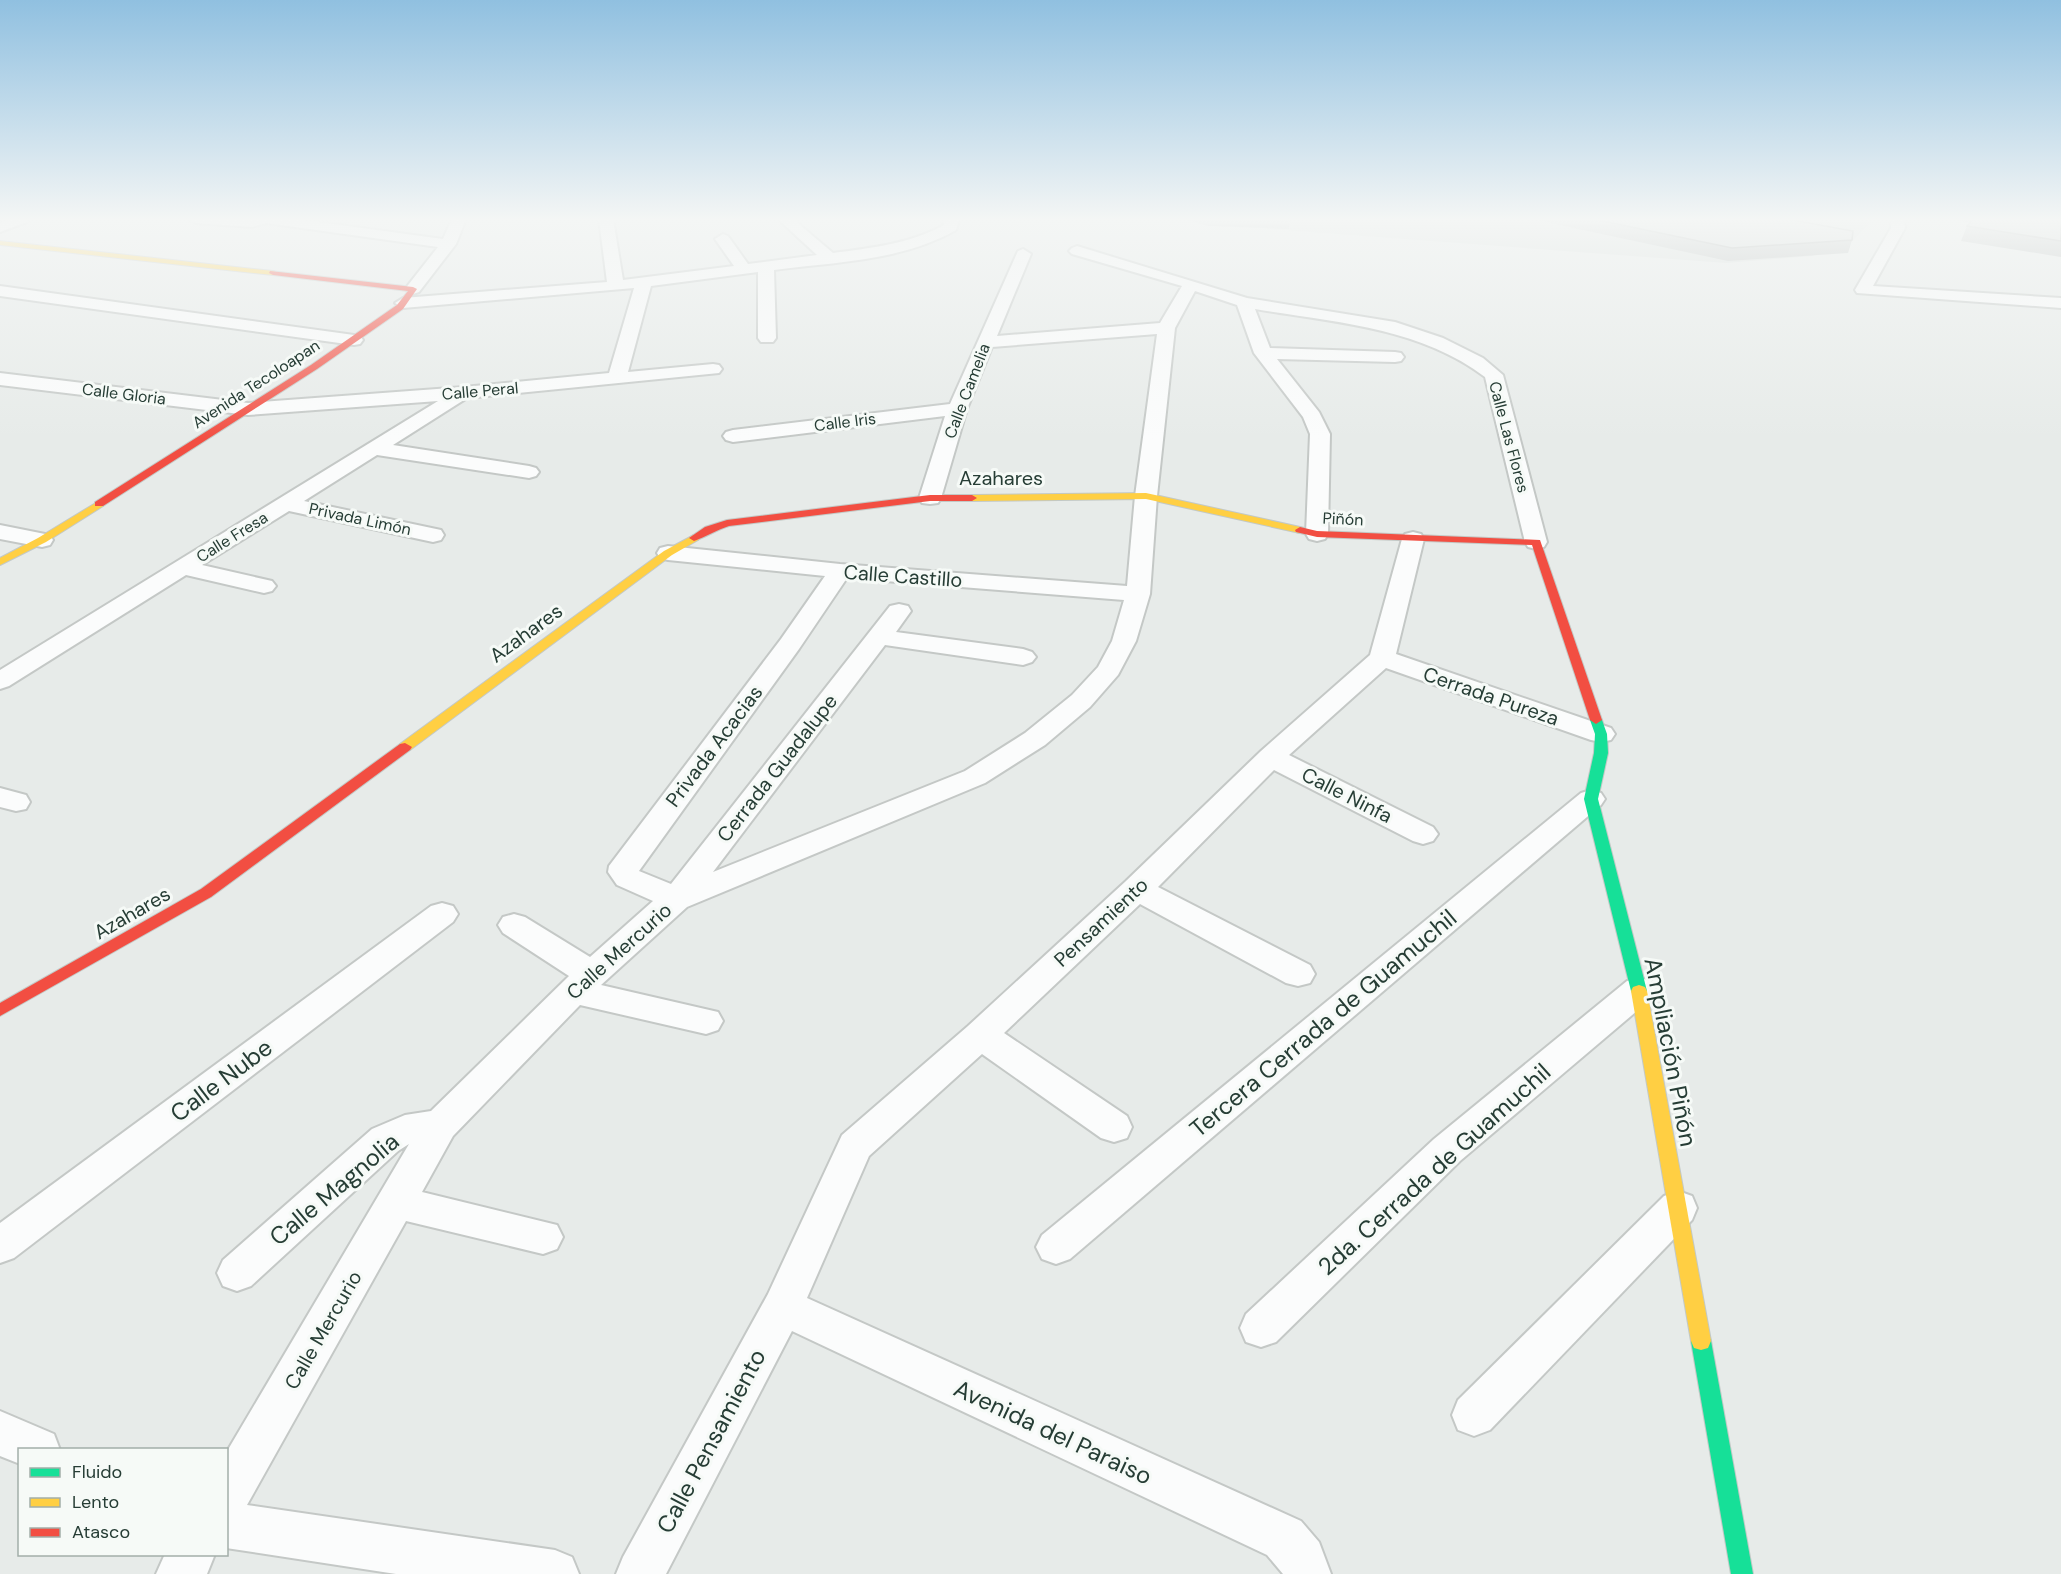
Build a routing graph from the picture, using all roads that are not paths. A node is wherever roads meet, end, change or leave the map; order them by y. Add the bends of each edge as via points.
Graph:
1 (11, 292) edge
2 (381, 292) edge
3 (411, 292) edge
4 (482, 292) edge
5 (642, 292) edge
6 (766, 292) edge
7 (1006, 292) edge
8 (1186, 292) edge
9 (1216, 292) edge
10 (1959, 292) edge
11 (408, 296) junction
12 (1244, 302) junction
13 (2061, 303) edge
14 (1166, 328) junction
15 (767, 338) dead end
16 (354, 339) junction
17 (985, 342) junction
18 (1263, 353) junction
19 (1395, 357) dead end
20 (713, 369) dead end
21 (617, 378) junction
22 (0, 379) edge
23 (464, 393) junction
24 (957, 409) junction
25 (248, 410) junction
26 (733, 436) dead end
27 (376, 449) junction
28 (529, 472) dead end
29 (1146, 496) junction
30 (930, 498) junction
31 (287, 504) junction
32 (0, 532) edge
33 (1317, 534) junction
34 (434, 535) dead end
35 (1413, 539) junction
36 (42, 540) junction
37 (1537, 545) junction
38 (668, 553) junction
39 (0, 562) edge
40 (184, 567) junction
41 (840, 571) junction
42 (264, 586) dead end
43 (1138, 594) junction
44 (899, 611) dead end
45 (878, 637) junction
46 (1023, 657) dead end
47 (1382, 658) junction
48 (0, 681) edge
49 (1601, 734) junction
50 (1270, 757) junction
51 (1591, 799) junction
52 (1423, 834) dead end
53 (1137, 889) junction
54 (676, 899) junction
55 (442, 914) dead end
56 (514, 925) dead end
57 (1298, 974) dead end
58 (582, 982) junction
59 (1639, 990) junction
60 (0, 1010) edge
61 (706, 1021) dead end
62 (980, 1035) junction
63 (440, 1125) junction
64 (1114, 1127) dead end
65 (396, 1202) junction
66 (1678, 1208) junction
67 (543, 1237) dead end
68 (0, 1246) edge
69 (1056, 1247) dead end
70 (237, 1273) dead end
71 (783, 1307) junction
72 (1261, 1328) dead end
73 (1474, 1414) dead end
74 (0, 1433) edge
75 (36, 1448) edge
76 (228, 1495) edge
77 (228, 1525) edge
78 (191, 1556) edge
79 (180, 1574) edge
80 (555, 1574) edge
81 (640, 1574) edge
82 (1307, 1574) edge
83 (1742, 1574) edge

1 - 16 street
2 - 11 street
3 - 11 street
4 - 11 street
5 - 21 street
6 - 15 street
7 - 17 street, Calle Camelia
8 - 14 street
9 - 12 street, Calle Las Flores
10 - 13 street
11 - 16 street, Avenida Tecoloapan
12 - 18 street
12 - 37 street, Calle Las Flores via 1389,326 1437,342 1494,375
14 - 17 street
14 - 29 street, Calle Mercurio
16 - 25 street, Avenida Tecoloapan
17 - 24 street, Calle Camelia
18 - 19 street
18 - 33 street via 1312,416 1320,434
20 - 21 street, Calle Peral
21 - 23 street, Calle Peral
22 - 25 street, Calle Gloria
23 - 25 street, Calle Peral
23 - 27 street, Calle Fresa
24 - 26 street, Calle Iris
24 - 30 street, Calle Camelia
25 - 36 street, Avenida Tecoloapan
27 - 28 street
27 - 31 street, Calle Fresa
29 - 30 street, Azahares
29 - 33 street, Piñón
29 - 43 street, Calle Mercurio
30 - 38 street, Azahares via 727,523
31 - 34 street, Privada Limón
31 - 40 street, Calle Fresa
32 - 36 street
33 - 35 street, Piñón
35 - 37 street, Piñón
35 - 47 street
36 - 39 street, Avenida Tecoloapan
37 - 49 street, Ampliación Piñón
38 - 41 street, Calle Castillo
38 - 60 street, Azahares via 206,893
40 - 42 street
40 - 48 street, Calle Fresa
41 - 43 street, Calle Castillo
41 - 54 street, Privada Acacias via 624,866 628,878
43 - 54 street, Calle Mercurio via 1124,641 1108,670 1082,701 1035,739 975,777
44 - 45 street, Cerrada Guadalupe
45 - 46 street
45 - 54 street, Cerrada Guadalupe
47 - 49 street, Cerrada Pureza
47 - 50 street, Pensamiento
49 - 51 street, Ampliación Piñón
50 - 52 street, Calle Ninfa
50 - 53 street, Pensamiento
51 - 59 street, Ampliación Piñón
51 - 69 street, Tercera Cerrada de Guamuchil
53 - 57 street
53 - 62 street, Pensamiento
54 - 58 street, Calle Mercurio
55 - 68 street, Calle Nube
56 - 58 street
58 - 61 street
58 - 63 street, Calle Mercurio
59 - 66 street, Ampliación Piñón
59 - 72 street, 2da. Cerrada de Guamuchil via 1448,1150
62 - 64 street
62 - 71 street, Pensamiento via 855,1146
63 - 65 street, Calle Mercurio
63 - 70 street, Calle Magnolia via 414,1126 385,1140
65 - 67 street
65 - 76 street, Calle Mercurio
66 - 73 street
66 - 83 street, Ampliación Piñón
71 - 81 street, Calle Pensamiento
71 - 82 street, Avenida del Paraiso via 1284,1538 1298,1552
74 - 75 street
77 - 80 street
78 - 79 street

